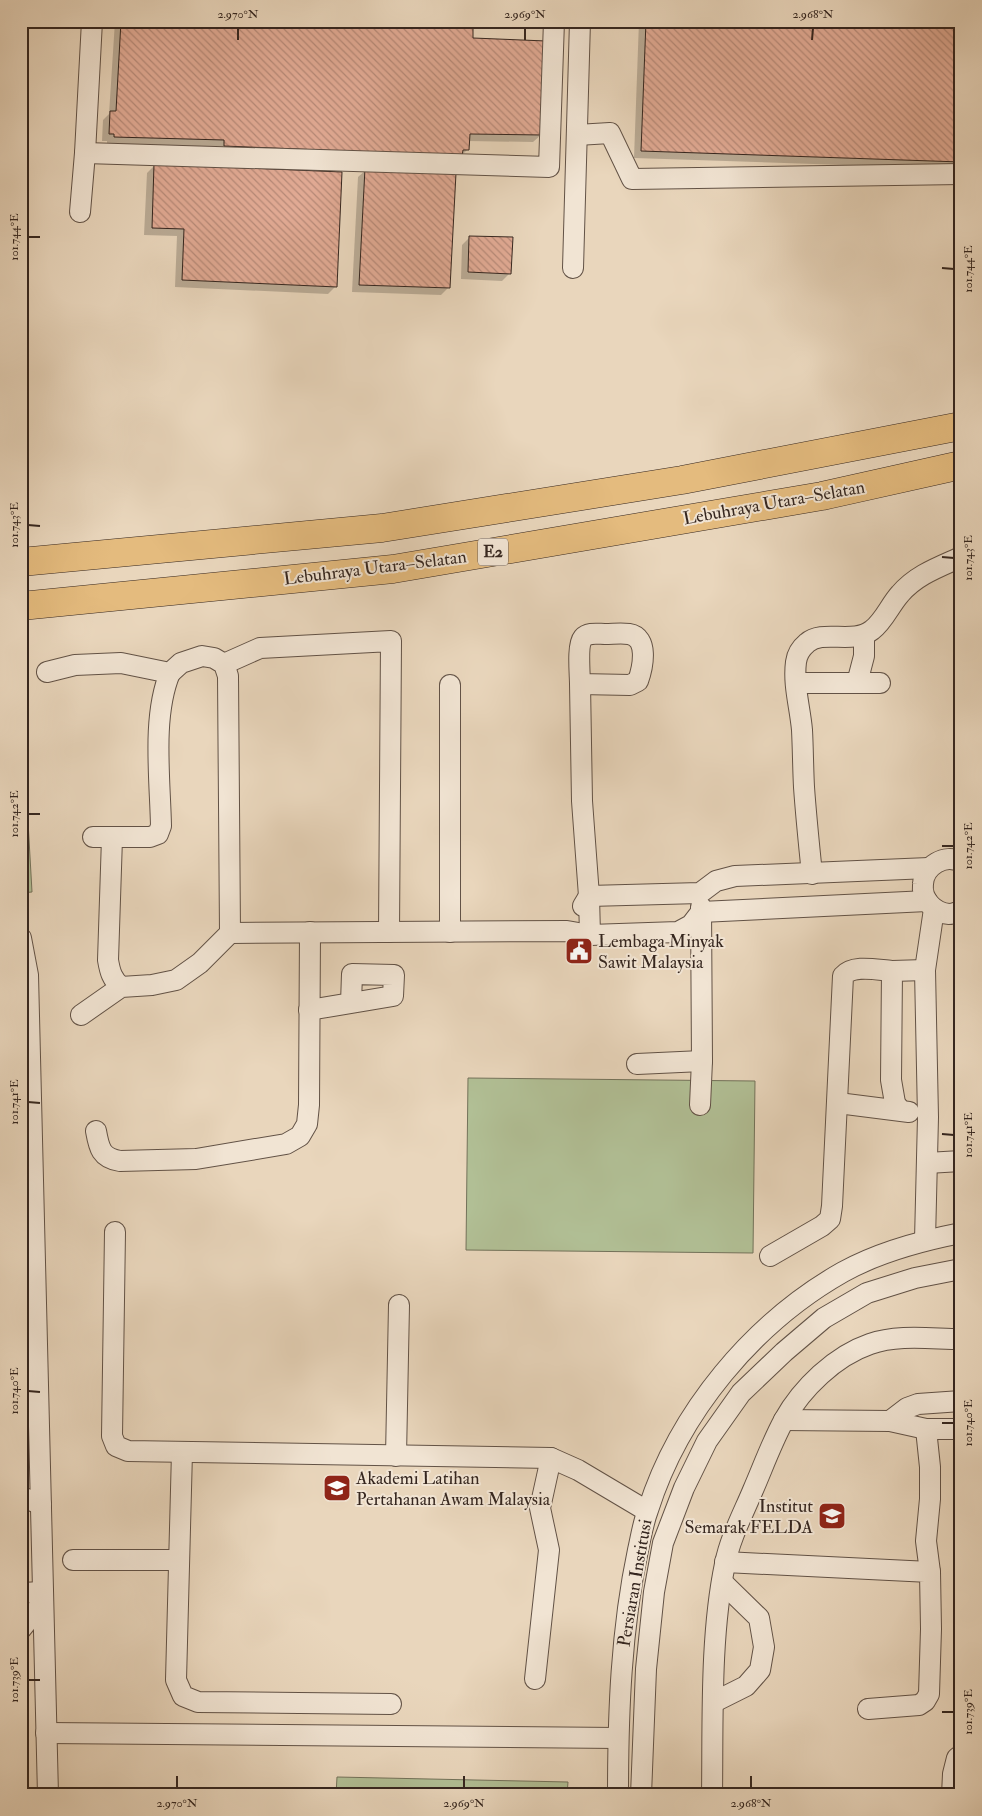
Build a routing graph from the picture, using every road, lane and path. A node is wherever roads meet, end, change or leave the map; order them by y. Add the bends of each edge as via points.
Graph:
1 (92, 21) edge
2 (554, 21) edge
3 (580, 21) edge
4 (577, 135) junction
5 (86, 153) junction
6 (961, 174) edge
7 (80, 212) dead end
8 (573, 268) dead end
9 (961, 426) edge
10 (961, 465) edge
11 (961, 557) edge
12 (21, 562) edge
13 (21, 606) edge
14 (864, 635) junction
15 (224, 664) junction
16 (47, 672) dead end
17 (170, 673) junction
18 (796, 683) junction
19 (856, 683) junction
20 (880, 683) dead end
21 (450, 684) dead end
22 (580, 684) dead end
23 (961, 862) edge
24 (929, 868) junction
25 (812, 874) junction
26 (589, 896) junction
27 (700, 902) junction
28 (930, 905) junction
29 (961, 911) edge
30 (567, 931) junction
31 (310, 932) junction
32 (389, 932) junction
33 (450, 932) junction
34 (230, 933) junction
35 (590, 935) junction
36 (21, 938) edge
37 (925, 970) junction
38 (892, 971) junction
39 (25, 973) edge
40 (121, 987) junction
41 (351, 1004) dead end
42 (309, 1010) junction
43 (81, 1014) dead end
44 (702, 1061) junction
45 (637, 1064) dead end
46 (838, 1103) junction
47 (700, 1105) dead end
48 (26, 1106) edge
49 (916, 1114) junction
50 (96, 1131) dead end
51 (961, 1161) edge
52 (927, 1163) junction
53 (27, 1186) edge
54 (926, 1198) junction
55 (115, 1232) dead end
56 (961, 1233) edge
57 (925, 1240) junction
58 (770, 1256) dead end
59 (961, 1269) edge
60 (29, 1299) edge
61 (399, 1305) dead end
62 (961, 1339) edge
63 (30, 1378) edge
64 (961, 1401) edge
65 (784, 1420) junction
66 (890, 1421) junction
67 (926, 1429) junction
68 (961, 1429) edge
69 (182, 1452) junction
70 (396, 1456) junction
71 (551, 1458) junction
72 (21, 1497) edge
73 (41, 1504) junction
74 (647, 1511) junction
75 (73, 1560) dead end
76 (179, 1560) junction
77 (723, 1572) junction
78 (930, 1572) junction
79 (21, 1593) edge
80 (43, 1597) junction
81 (21, 1629) edge
82 (535, 1679) dead end
83 (714, 1702) junction
84 (391, 1704) dead end
85 (868, 1709) dead end
86 (46, 1733) junction
87 (618, 1738) junction
88 (961, 1755) edge
89 (48, 1795) edge
90 (618, 1795) edge
91 (641, 1795) edge
92 (712, 1795) edge
93 (952, 1795) edge

1 - 5 street
2 - 5 street via 549,167
3 - 4 street
4 - 6 street via 610,133 632,179
4 - 8 street
5 - 7 street
9 - 12 highway, E2 via 682,480 382,528
10 - 13 highway, Lebuhraya Utara–Selatan / E2 via 822,496 393,568
11 - 14 street via 914,580 877,625
14 - 18 street via 809,641 800,649 796,660
14 - 19 street via 864,656
15 - 17 street via 202,656 181,663
15 - 32 street via 260,648 391,642
15 - 34 street via 229,692
16 - 17 street via 75,664 121,663
17 - 40 street via 163,689 159,722 161,826 158,834 103,838 108,960 110,972
18 - 19 street
18 - 25 street
19 - 20 street
21 - 33 street
22 - 26 street via 582,800
23 - 24 street via 941,860
24 - 25 street
24 - 28 street via 922,884
25 - 27 street via 735,876 716,881
26 - 27 street
26 - 30 street
26 - 35 street
27 - 28 street
27 - 35 street via 691,925 678,932
27 - 44 street
28 - 29 street via 949,914
28 - 37 street
30 - 33 street
30 - 35 street
31 - 32 street
31 - 34 street
31 - 42 street
32 - 33 street
34 - 40 street via 200,963 176,980
36 - 39 street
37 - 38 street
37 - 49 street
38 - 46 street via 858,970 846,972 843,976
38 - 49 street via 891,1080 895,1103
39 - 48 street
40 - 43 street
41 - 42 street
42 - 50 street via 307,1124 300,1136 286,1144 196,1158 120,1161 104,1154
44 - 45 street
44 - 47 street
46 - 49 street
46 - 58 street via 830,1218
48 - 53 street
49 - 52 street
49 - 54 street via 917,1179
51 - 52 street
52 - 54 street
53 - 60 street
54 - 57 street
55 - 69 street via 112,1436 116,1446 128,1451
56 - 57 street, Persiaran Institusi
57 - 74 street, Persiaran Institusi via 844,1272 802,1299 761,1334 722,1374 689,1420 661,1474
59 - 91 street, Persiaran Institusi via 915,1278 867,1293 824,1318 741,1393 707,1441 684,1488 663,1543 646,1669
60 - 63 street
61 - 70 street
62 - 65 street via 898,1339 871,1344 846,1355 804,1392
63 - 73 street
64 - 66 street via 918,1404
65 - 66 street
65 - 77 street via 737,1526
66 - 67 street
67 - 68 street
67 - 78 street via 930,1467 926,1541
69 - 70 street
69 - 76 street
70 - 71 street
71 - 74 street via 578,1470
71 - 82 street via 540,1508 549,1550
72 - 73 street
73 - 80 street
74 - 87 street, Persiaran Institusi via 630,1588 622,1656
75 - 76 street
76 - 84 street via 176,1680 183,1696 198,1702
77 - 78 street
77 - 83 street
77 - 83 street via 759,1618 764,1647 760,1670 746,1686
78 - 85 street via 929,1694 919,1704
79 - 80 street
80 - 81 street
80 - 86 street
83 - 92 street
86 - 87 street
86 - 89 street
87 - 90 street, Persiaran Institusi
88 - 93 street via 957,1758 953,1774

